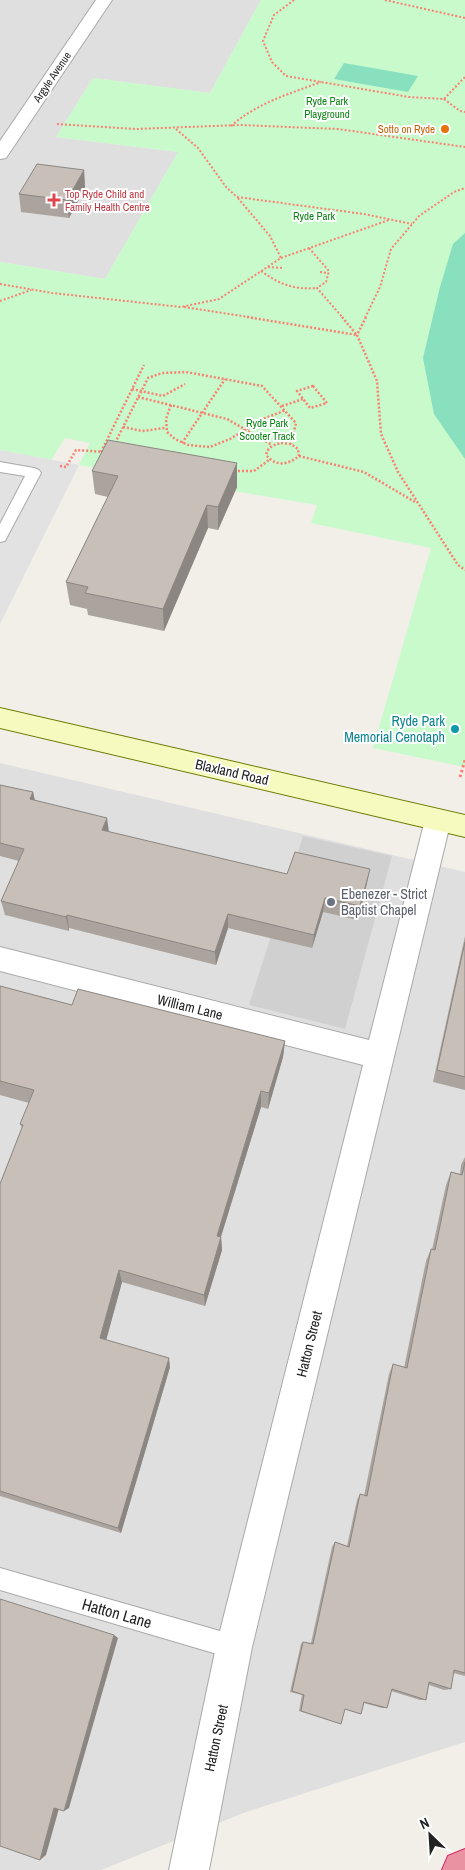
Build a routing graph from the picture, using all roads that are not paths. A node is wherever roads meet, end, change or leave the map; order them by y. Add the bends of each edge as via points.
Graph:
1 (104, 0) edge
2 (0, 154) edge
3 (0, 467) edge
4 (0, 537) edge
5 (0, 718) edge
6 (452, 823) edge
7 (0, 959) edge
8 (380, 1056) junction
9 (0, 1579) edge
10 (234, 1647) junction
11 (189, 1870) edge

1 - 2 street, Argyle Avenue
3 - 4 lane via 34,473
5 - 6 street, Blaxland Road
6 - 8 street, Hatton Street
7 - 8 street, William Lane
8 - 10 street, Hatton Street
9 - 10 lane, Hatton Lane
10 - 11 street, Hatton Street

